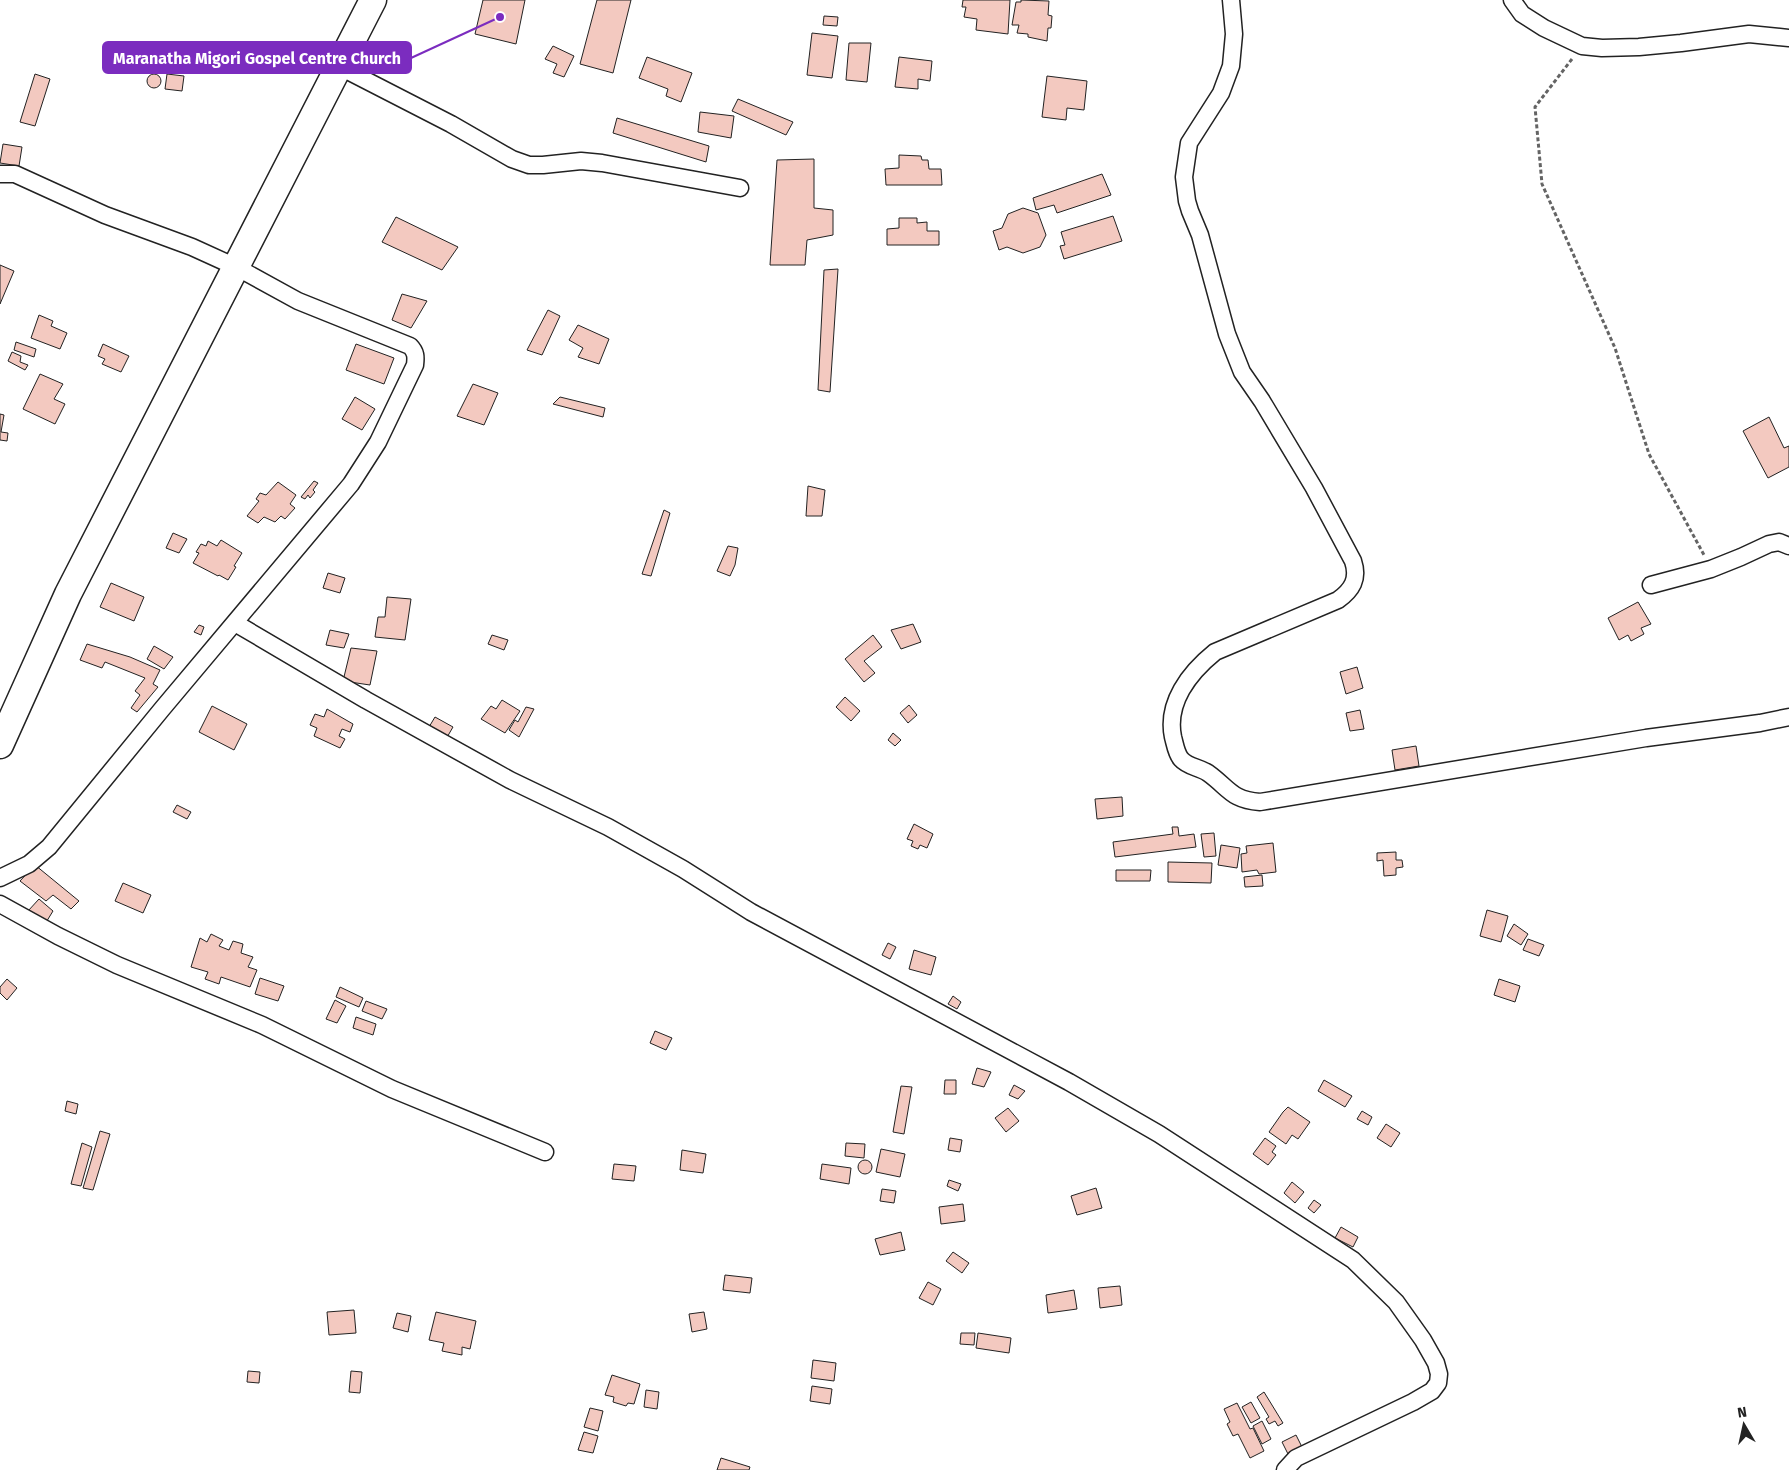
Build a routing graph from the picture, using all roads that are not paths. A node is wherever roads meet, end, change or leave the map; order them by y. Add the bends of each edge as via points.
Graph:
1 (373, 0) edge
2 (1231, 0) edge
3 (1512, 0) edge
4 (1789, 38) edge
5 (338, 66) junction
6 (0, 174) edge
7 (740, 188) dead end
8 (236, 267) junction
9 (1789, 546) edge
10 (1651, 585) dead end
11 (235, 623) junction
12 (1789, 717) edge
13 (0, 745) edge
14 (0, 878) edge
15 (0, 904) edge
16 (545, 1152) dead end
17 (1285, 1470) edge

1 - 5 highway
2 - 12 street via 1234,34 1231,66 1221,94 1189,143 1184,177 1187,201 1238,363 1314,488 1353,562 1356,578 1352,587 1338,600 1215,652 1199,666 1178,697 1172,715 1175,747 1180,758 1206,772 1235,797 1260,802
3 - 4 street via 1522,14 1582,46 1639,47 1749,34
5 - 7 street via 528,165 581,161 602,163
5 - 8 highway
6 - 8 street via 15,174
8 - 11 street via 298,301 410,346 416,358 393,412 364,466
8 - 13 highway via 68,594
9 - 10 street via 1779,542 1770,544 1711,569
11 - 14 street via 49,847 29,864
11 - 17 street via 510,780 608,827 751,912 1160,1134 1353,1260 1396,1302 1424,1340 1436,1363 1438,1383 1432,1391 1413,1402 1296,1458
15 - 16 street via 117,965 270,1028 384,1086

